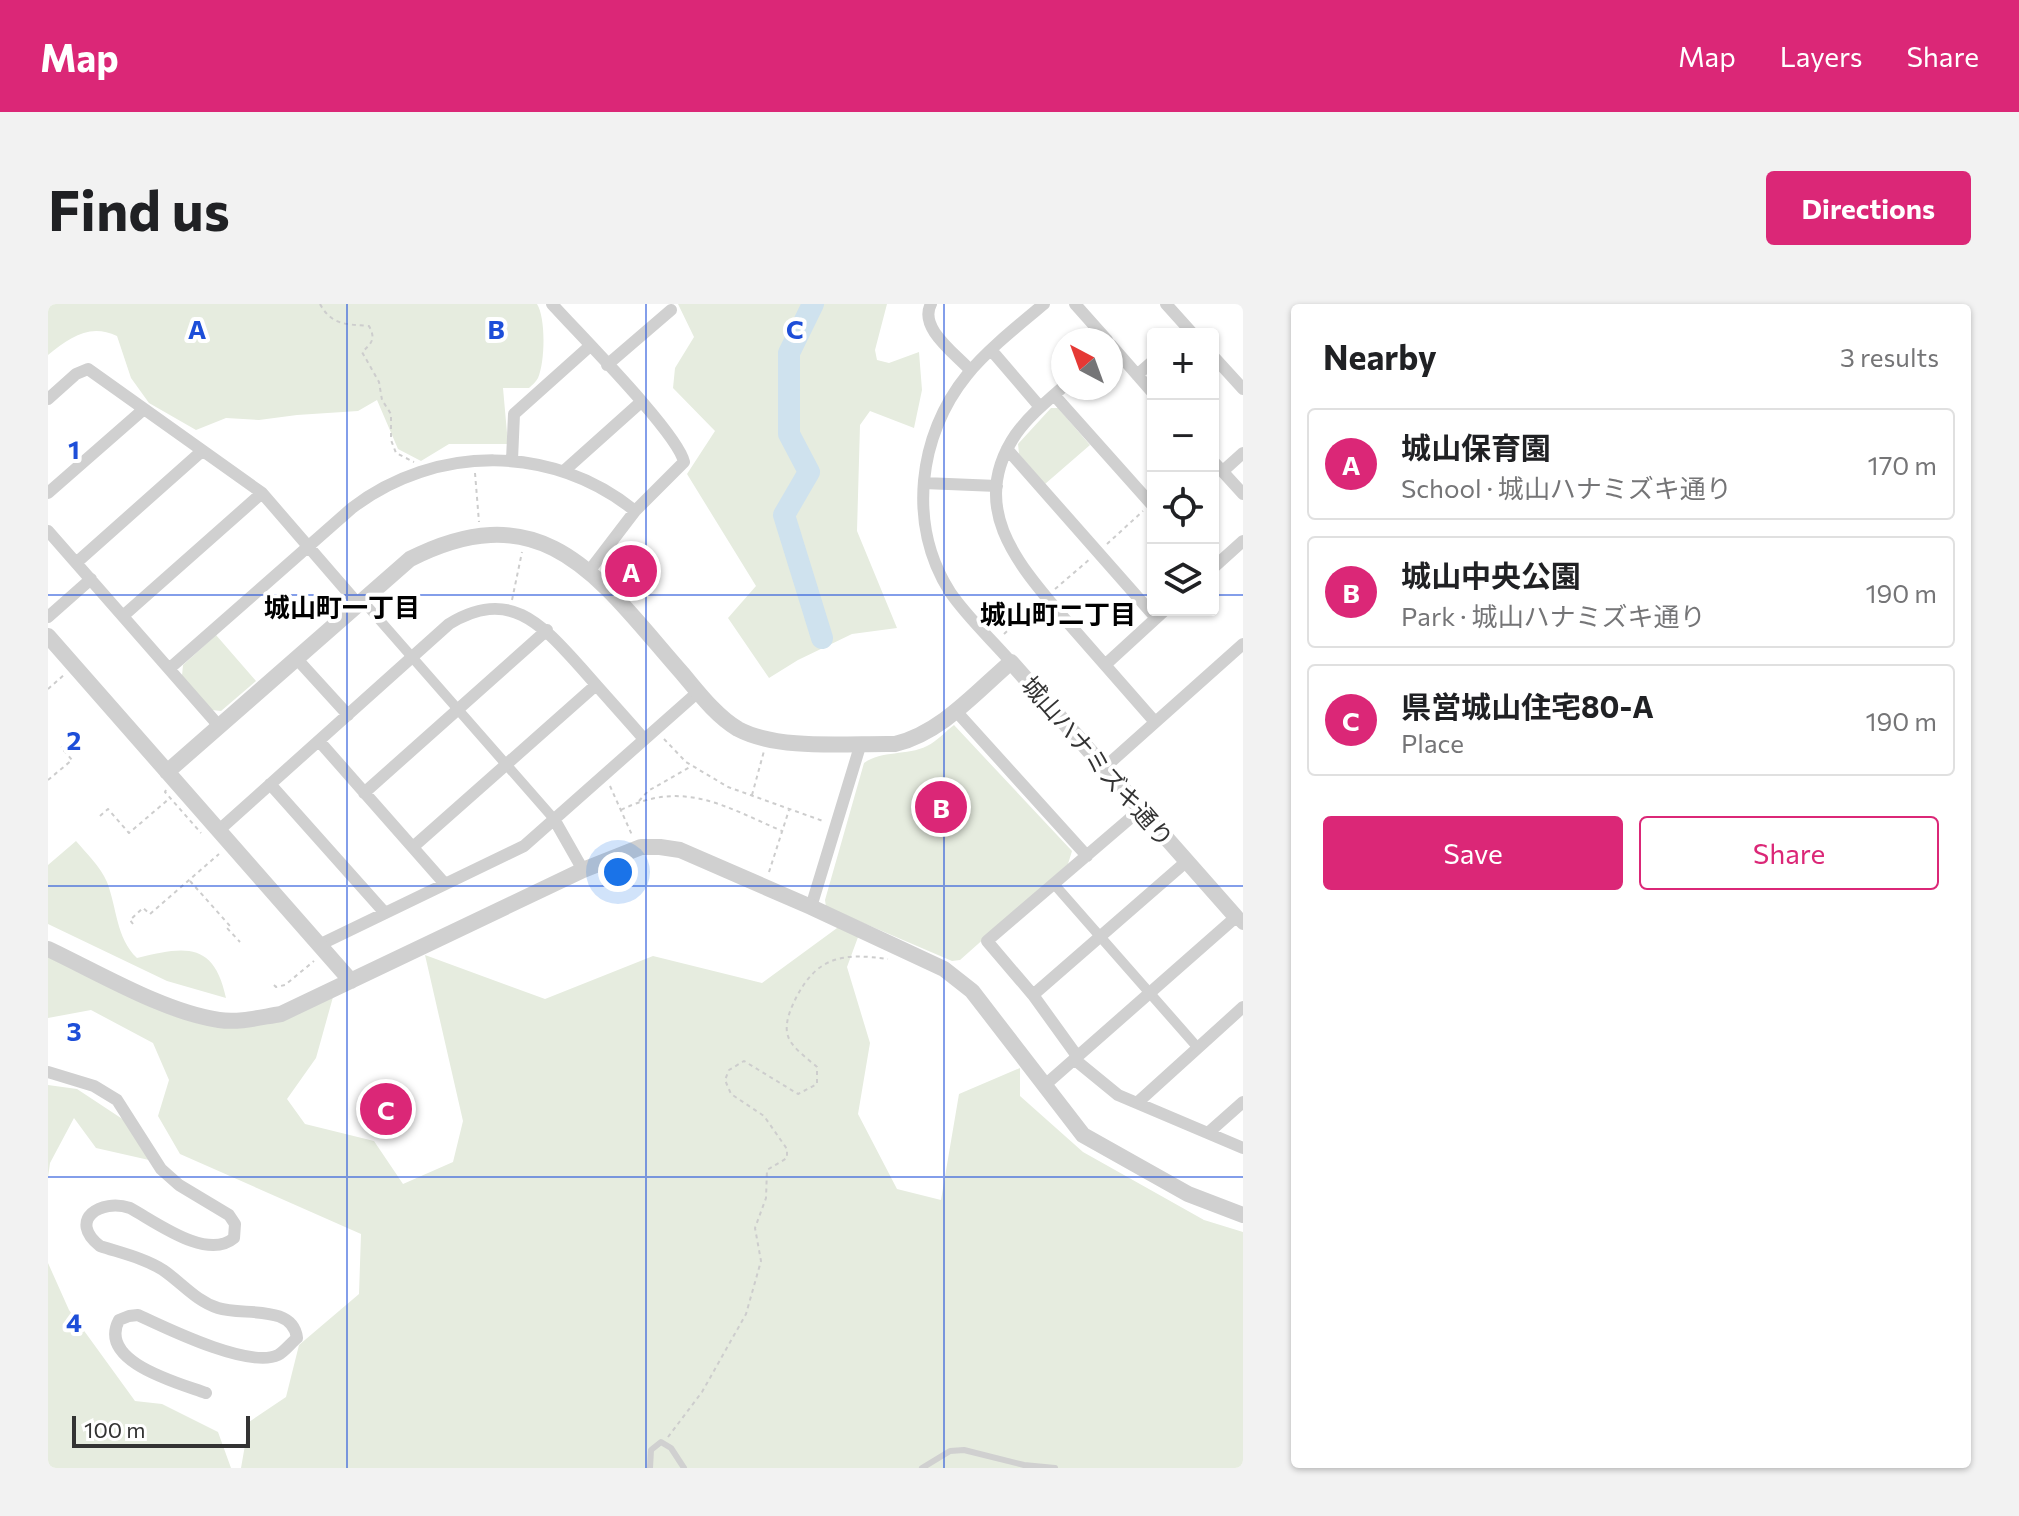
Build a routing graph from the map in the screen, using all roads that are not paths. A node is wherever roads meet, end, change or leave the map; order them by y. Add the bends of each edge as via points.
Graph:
1 (931, 304) edge
2 (1075, 304) edge
3 (1166, 304) edge
4 (1042, 305) edge
5 (558, 306) edge
6 (671, 310) dead end
7 (1096, 328) edge
8 (1185, 328) edge
9 (590, 346) junction
10 (992, 351) junction
11 (1123, 359) edge
12 (1219, 363) edge
13 (607, 365) junction
14 (1147, 366) edge
15 (970, 370) junction
16 (1137, 375) junction
17 (1147, 386) edge
18 (1243, 389) edge
19 (1051, 398) edge
20 (48, 399) edge
21 (1066, 400) edge
22 (641, 402) junction
23 (1040, 407) junction
24 (144, 409) junction
25 (1007, 449) junction
26 (202, 451) junction
27 (1243, 453) edge
28 (512, 460) junction
29 (1219, 467) edge
30 (565, 470) junction
31 (1223, 471) junction
32 (924, 483) junction
33 (997, 486) junction
34 (48, 493) edge
35 (262, 493) junction
36 (1243, 494) edge
37 (1147, 499) edge
38 (635, 511) junction
39 (48, 531) edge
40 (1243, 541) edge
41 (308, 546) junction
42 (76, 563) junction
43 (1219, 563) edge
44 (590, 570) junction
45 (91, 579) junction
46 (1147, 600) edge
47 (360, 602) junction
48 (123, 616) junction
49 (1159, 616) edge
50 (48, 617) edge
51 (547, 630) junction
52 (48, 636) edge
53 (1243, 644) edge
54 (296, 658) junction
55 (412, 658) junction
56 (1011, 662) junction
57 (1105, 665) junction
58 (170, 668) junction
59 (596, 685) junction
60 (698, 692) junction
61 (458, 710) junction
62 (955, 710) junction
63 (348, 715) junction
64 (1155, 722) junction
65 (219, 726) junction
66 (644, 739) junction
67 (319, 741) junction
68 (861, 743) junction
69 (506, 765) junction
70 (1104, 768) junction
71 (167, 772) junction
72 (270, 784) junction
73 (364, 793) junction
74 (1141, 809) junction
75 (554, 819) junction
76 (218, 831) junction
77 (413, 847) junction
78 (1087, 856) junction
79 (1187, 861) junction
80 (583, 870) junction
81 (445, 884) junction
82 (1054, 884) junction
83 (811, 907) junction
84 (385, 913) junction
85 (1240, 921) edge
86 (1100, 937) junction
87 (48, 949) edge
88 (320, 952) junction
89 (351, 981) junction
90 (1150, 993) junction
91 (1033, 995) junction
92 (1243, 1007) edge
93 (1198, 1048) junction
94 (1076, 1057) junction
95 (48, 1072) edge
96 (1045, 1085) junction
97 (1243, 1102) edge
98 (1137, 1103) junction
99 (1208, 1133) junction
100 (1243, 1148) edge
101 (1243, 1215) edge
102 (206, 1393) dead end
103 (650, 1468) edge
104 (684, 1468) edge
105 (922, 1468) edge
106 (1055, 1468) edge

1 - 15 street via 927,318 932,330
2 - 7 street
3 - 8 street
4 - 10 street
5 - 9 street
6 - 13 street
9 - 13 street
9 - 28 street via 514,414
10 - 15 street
10 - 23 street
11 - 16 street
12 - 18 street
13 - 22 street
14 - 16 street
15 - 32 street via 934,430
16 - 17 street
19 - 23 street
20 - 24 street via 88,369
21 - 37 street
22 - 30 street
22 - 38 street via 682,452 684,462
23 - 25 street
24 - 26 street
24 - 34 street
25 - 33 street
25 - 46 street
26 - 35 street
26 - 42 street
27 - 31 street
28 - 30 street
28 - 41 street via 474,460 424,470 367,497
29 - 31 street
30 - 38 street via 608,490
31 - 36 street
32 - 33 street
32 - 56 street via 922,507 940,572 950,592
33 - 57 street via 1003,534 1018,562
35 - 41 street
35 - 48 street
38 - 44 street
39 - 42 street
40 - 43 street
41 - 47 street
41 - 58 street
42 - 45 street
44 - 47 street, 城山ハナミズキ通り via 525,539 481,536 448,542 410,559
44 - 60 street, 城山ハナミズキ通り
45 - 48 street
45 - 50 street
47 - 54 street, 城山ハナミズキ通り
47 - 55 street
48 - 58 street
49 - 57 street
51 - 55 street via 510,610 489,609 461,617
51 - 59 street
51 - 61 street
52 - 71 street
53 - 64 street
54 - 63 street
54 - 65 street, 城山ハナミズキ通り
55 - 61 street
55 - 63 street
56 - 62 street, 城山ハナミズキ通り
56 - 70 street, 城山ハナミズキ通り
57 - 64 street
58 - 65 street
59 - 66 street
59 - 69 street
60 - 66 street
60 - 68 street, 城山ハナミズキ通り via 737,728 768,738
61 - 69 street
61 - 73 street
62 - 68 street, 城山ハナミズキ通り via 912,740
62 - 78 street
63 - 67 street
64 - 70 street
65 - 71 street, 城山ハナミズキ通り
66 - 75 street
67 - 72 street
67 - 73 street
68 - 83 street
69 - 75 street
69 - 77 street
70 - 74 street, 城山ハナミズキ通り
71 - 76 street
72 - 76 street
72 - 84 street
73 - 77 street
74 - 78 street
74 - 79 street, 城山ハナミズキ通り
75 - 80 street
75 - 81 street via 524,846
76 - 88 street
77 - 81 street
78 - 82 street
79 - 85 street, 城山ハナミズキ通り
79 - 86 street
80 - 83 street via 638,848 680,850
80 - 89 street
81 - 84 street
82 - 86 street
82 - 91 street via 987,941
83 - 96 street via 944,969 972,991
84 - 88 street
85 - 90 street
86 - 90 street
86 - 91 street
87 - 89 street via 178,1010 221,1020 281,1014
88 - 89 street
90 - 93 street
90 - 94 street
91 - 94 street
92 - 93 street
93 - 98 street
94 - 96 street
94 - 98 street via 1108,1089
95 - 102 street via 94,1086 117,1100 161,1169 235,1224 234,1238 209,1246 130,1208 104,1205 86,1223 93,1241 166,1272 205,1304 273,1315 296,1328 297,1338 277,1356 257,1357 196,1341 138,1315 119,1320 118,1348 130,1359
96 - 101 street via 1083,1135 1188,1194
97 - 99 street
98 - 99 street
99 - 100 street
103 - 104 lane via 651,1450 664,1443
105 - 106 lane via 950,1451 964,1450

